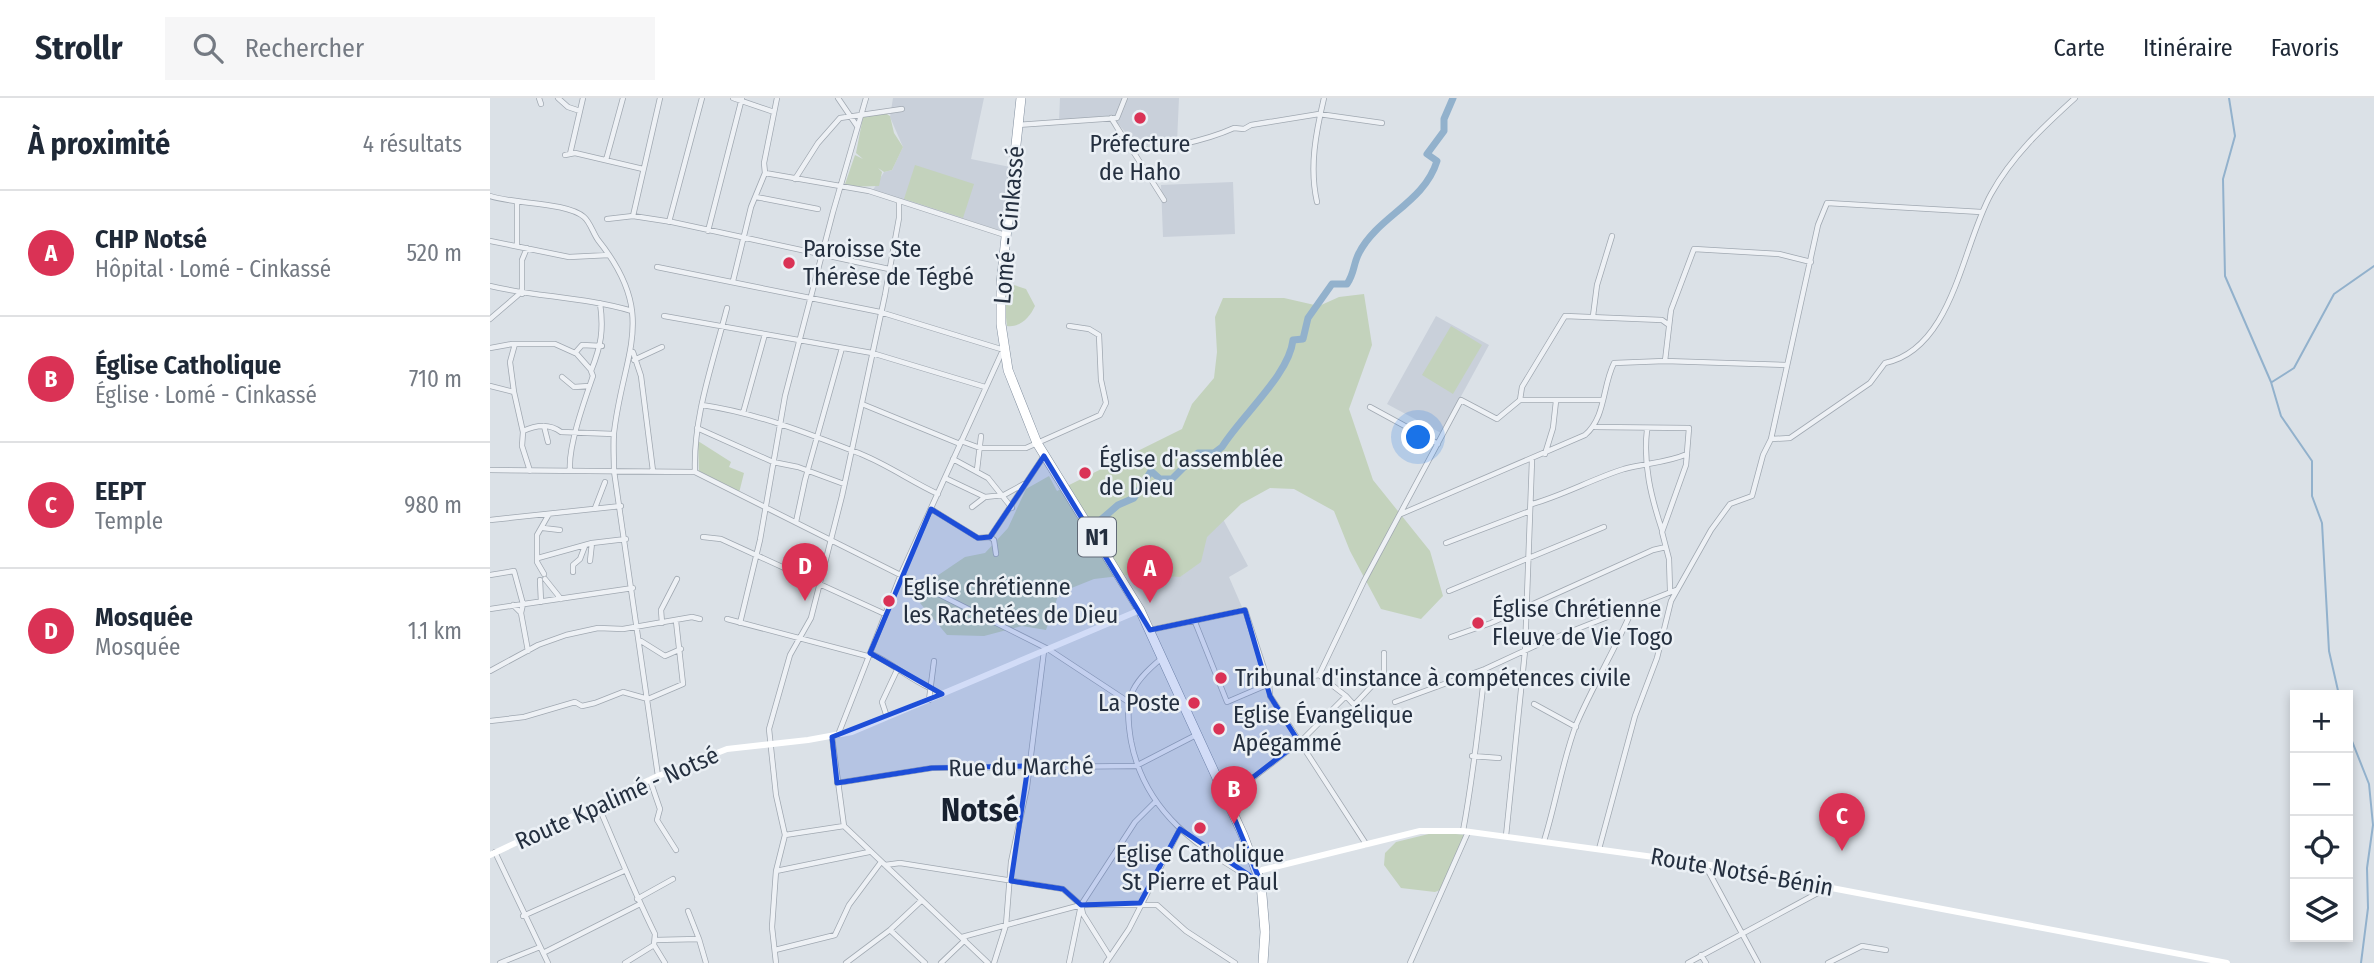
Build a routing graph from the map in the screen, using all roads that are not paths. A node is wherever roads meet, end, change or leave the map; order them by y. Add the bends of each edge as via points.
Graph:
1 (558, 98) edge
2 (583, 98) edge
3 (623, 98) edge
4 (660, 98) edge
5 (702, 98) edge
6 (733, 98) edge
7 (778, 98) edge
8 (866, 98) edge
9 (1021, 98) edge
10 (1125, 98) edge
11 (1324, 98) edge
12 (2075, 98) edge
13 (741, 99) edge
14 (839, 99) edge
15 (902, 109) dead end
16 (580, 111) junction
17 (774, 112) junction
18 (1319, 114) junction
19 (861, 115) junction
20 (850, 117) junction
21 (1111, 118) junction
22 (1382, 123) dead end
23 (1017, 125) junction
24 (858, 126) junction
25 (1129, 144) junction
26 (606, 160) junction
27 (643, 169) junction
28 (765, 173) junction
29 (795, 178) junction
30 (841, 188) junction
31 (490, 196) edge
32 (756, 197) junction
33 (1164, 200) dead end
34 (899, 202) junction
35 (1317, 202) dead end
36 (517, 203) junction
37 (818, 209) dead end
38 (1981, 212) junction
39 (634, 216) junction
40 (607, 219) dead end
41 (669, 222) junction
42 (708, 231) junction
43 (1005, 236) junction
44 (1612, 236) dead end
45 (743, 239) junction
46 (490, 241) edge
47 (517, 246) junction
48 (527, 248) junction
49 (610, 255) junction
50 (823, 256) junction
51 (1811, 262) junction
52 (657, 267) dead end
53 (889, 269) junction
54 (733, 281) junction
55 (490, 286) edge
56 (520, 294) junction
57 (813, 298) junction
58 (600, 303) junction
59 (727, 308) dead end
60 (632, 311) junction
61 (880, 312) junction
62 (664, 316) dead end
63 (1593, 316) junction
64 (490, 319) edge
65 (722, 325) junction
66 (1069, 326) dead end
67 (1670, 326) junction
68 (765, 334) junction
69 (801, 341) junction
70 (515, 344) junction
71 (602, 346) junction
72 (662, 347) dead end
73 (490, 348) edge
74 (842, 348) junction
75 (1004, 350) junction
76 (575, 353) junction
77 (872, 353) junction
78 (1665, 360) junction
79 (633, 361) junction
80 (1787, 365) junction
81 (591, 371) junction
82 (562, 377) dead end
83 (490, 386) edge
84 (590, 386) junction
85 (985, 387) junction
86 (514, 392) junction
87 (1520, 400) junction
88 (1603, 400) junction
89 (1556, 401) junction
90 (862, 404) junction
91 (702, 405) junction
92 (1370, 407) dead end
93 (743, 413) junction
94 (580, 424) junction
95 (778, 424) junction
96 (544, 426) junction
97 (1595, 427) junction
98 (697, 428) junction
99 (1647, 429) junction
100 (523, 431) junction
101 (575, 431) junction
102 (587, 433) junction
103 (614, 433) junction
104 (981, 436) dead end
105 (818, 438) junction
106 (1771, 439) junction
107 (548, 442) dead end
108 (960, 443) junction
109 (1037, 443) junction
110 (1437, 444) junction
111 (980, 448) junction
112 (851, 451) junction
113 (1687, 454) junction
114 (1545, 455) junction
115 (1044, 456) junction
116 (953, 459) junction
117 (1532, 460) junction
118 (773, 462) junction
119 (1644, 463) junction
120 (490, 470) edge
121 (570, 470) junction
122 (614, 471) junction
123 (653, 471) junction
124 (807, 471) junction
125 (977, 471) junction
126 (532, 472) junction
127 (695, 472) junction
128 (945, 478) junction
129 (605, 482) dead end
130 (1025, 483) junction
131 (844, 484) junction
132 (938, 494) junction
133 (1004, 495) junction
134 (985, 497) junction
135 (1532, 504) junction
136 (621, 506) junction
137 (972, 507) dead end
138 (595, 508) junction
139 (766, 508) junction
140 (1012, 508) junction
141 (931, 509) junction
142 (1530, 511) junction
143 (549, 514) junction
144 (1399, 515) junction
145 (490, 520) edge
146 (796, 522) junction
147 (1604, 527) dead end
148 (544, 528) junction
149 (560, 530) dead end
150 (1662, 532) junction
151 (703, 537) dead end
152 (990, 537) junction
153 (830, 538) junction
154 (626, 539) junction
155 (592, 542) junction
156 (1446, 543) dead end
157 (585, 546) junction
158 (1666, 547) junction
159 (996, 554) dead end
160 (756, 556) junction
161 (538, 558) junction
162 (1527, 560) junction
163 (590, 561) dead end
164 (573, 572) dead end
165 (901, 574) junction
166 (490, 575) edge
167 (543, 578) junction
168 (677, 579) dead end
169 (818, 583) junction
170 (633, 587) junction
171 (670, 588) junction
172 (1673, 590) junction
173 (1449, 591) dead end
174 (677, 592) dead end
175 (561, 599) junction
176 (541, 602) junction
177 (523, 604) junction
178 (1528, 604) junction
179 (513, 605) junction
180 (1633, 607) junction
181 (490, 609) edge
182 (1140, 610) junction
183 (521, 612) junction
184 (885, 614) junction
185 (700, 619) dead end
186 (727, 619) dead end
187 (676, 621) junction
188 (1195, 622) junction
189 (662, 623) junction
190 (740, 623) junction
191 (638, 626) junction
192 (1150, 630) junction
193 (1451, 638) dead end
194 (801, 640) junction
195 (640, 641) junction
196 (681, 649) junction
197 (1046, 650) junction
198 (528, 651) junction
199 (1525, 651) junction
200 (1384, 653) dead end
201 (869, 655) junction
202 (1163, 657) junction
203 (934, 661) dead end
204 (1485, 669) junction
205 (897, 670) junction
206 (490, 671) edge
207 (1319, 675) junction
208 (1269, 684) junction
209 (930, 688) junction
210 (1346, 696) junction
211 (648, 699) junction
212 (929, 700) junction
213 (1127, 701) junction
214 (1395, 702) dead end
215 (1534, 704) dead end
216 (1354, 705) junction
217 (887, 717) junction
218 (1365, 718) dead end
219 (490, 721) edge
220 (1576, 727) junction
221 (1198, 734) junction
222 (835, 736) junction
223 (770, 743) junction
224 (1299, 743) junction
225 (1472, 756) junction
226 (1499, 758) dead end
227 (1028, 766) junction
228 (1136, 766) junction
229 (659, 776) junction
230 (650, 780) junction
231 (837, 783) junction
232 (1226, 798) junction
233 (1155, 802) junction
234 (598, 806) junction
235 (844, 826) junction
236 (1180, 829) junction
237 (1466, 831) junction
238 (785, 835) junction
239 (1506, 836) junction
240 (1544, 841) junction
241 (1366, 844) junction
242 (1599, 849) junction
243 (676, 850) dead end
244 (869, 852) junction
245 (493, 853) edge
246 (883, 864) junction
247 (1705, 864) junction
248 (776, 870) junction
249 (1258, 871) junction
250 (625, 872) junction
251 (674, 878) dead end
252 (1011, 881) junction
253 (1261, 883) junction
254 (1828, 887) junction
255 (922, 900) junction
256 (639, 902) junction
257 (1139, 903) junction
258 (1081, 905) junction
259 (688, 911) dead end
260 (523, 916) junction
261 (1006, 925) junction
262 (890, 930) junction
263 (1741, 932) junction
264 (699, 939) junction
265 (964, 939) junction
266 (654, 942) junction
267 (541, 947) junction
268 (775, 950) junction
269 (1886, 950) dead end
270 (543, 953) junction
271 (1701, 955) junction
272 (1110, 957) junction
273 (2212, 961) edge
274 (500, 963) edge
275 (548, 963) edge
276 (625, 963) edge
277 (665, 963) edge
278 (706, 963) edge
279 (776, 963) edge
280 (846, 963) edge
281 (925, 963) edge
282 (941, 963) edge
283 (988, 963) edge
284 (994, 963) edge
285 (1069, 963) edge
286 (1106, 963) edge
287 (1236, 963) edge
288 (1263, 963) edge
289 (1410, 963) edge
290 (1688, 963) edge
291 (1706, 963) edge
292 (1758, 963) edge
293 (1828, 963) edge
294 (2227, 963) edge

1 - 16 street
2 - 16 street
3 - 26 street
4 - 27 street
5 - 41 street
6 - 13 street
7 - 17 street
8 - 19 street
9 - 23 highway, Lomé - Cinkassé / N1
10 - 21 street via 1117,118
11 - 18 street
12 - 38 street via 2025,145
13 - 17 street
13 - 42 street
14 - 20 street
15 - 19 street
16 - 26 street via 567,155
17 - 28 street
18 - 22 street
18 - 25 street via 1244,130 1234,128 1164,147
18 - 35 street via 1311,179
19 - 20 street
19 - 24 street
20 - 24 street
20 - 29 street via 836,121
21 - 23 street
21 - 25 street
23 - 43 highway, Lomé - Cinkassé / N1
24 - 30 street
25 - 33 street
26 - 27 street
27 - 39 street
28 - 29 street
28 - 32 street
29 - 30 street
30 - 34 street via 869,191
30 - 50 street
31 - 36 street
32 - 37 street
32 - 45 street
34 - 43 street
34 - 53 street
36 - 47 street
36 - 49 street via 564,209 584,217
38 - 51 street via 1826,202
38 - 106 street via 1950,302 1918,346 1902,359 1885,363 1870,383 1790,438
39 - 40 street
39 - 41 street
41 - 42 street
42 - 45 street
43 - 75 highway, Lomé - Cinkassé / N1 via 1000,305
44 - 63 street via 1592,304
45 - 50 street
45 - 54 street
46 - 47 street
47 - 48 street
48 - 49 street via 569,257
48 - 56 street
49 - 60 street via 624,278
50 - 53 street
50 - 57 street
51 - 67 street via 1779,254 1694,249 1674,300
51 - 80 street
52 - 54 street
53 - 61 street
54 - 57 street
55 - 56 street
56 - 58 street
56 - 64 street
57 - 61 street
57 - 69 street
58 - 60 street
58 - 71 street
59 - 65 street
60 - 79 street
61 - 75 street
61 - 77 street
62 - 65 street
63 - 67 street via 1662,320
63 - 87 street via 1561,319 1522,387
65 - 68 street
65 - 91 street via 705,378
66 - 109 street via 1089,328 1099,335 1105,408 1100,415
67 - 78 street
68 - 69 street
68 - 93 street
69 - 74 street
69 - 95 street
70 - 73 street
70 - 76 street via 555,344
70 - 86 street via 510,362
71 - 76 street via 582,345
71 - 81 street
72 - 79 street
74 - 77 street
74 - 105 street
75 - 85 street
75 - 109 highway, Lomé - Cinkassé / N1 via 1014,390
76 - 81 street
77 - 85 street
77 - 90 street
78 - 80 street
78 - 88 street via 1614,363
79 - 103 street
79 - 123 street via 641,376
80 - 106 street
81 - 84 street
82 - 84 street via 574,387
83 - 86 street
84 - 94 street
85 - 108 street
86 - 100 street
87 - 89 street
87 - 110 street via 1497,419 1461,400
88 - 89 street
88 - 97 street
89 - 114 street
90 - 108 street
90 - 112 street
91 - 93 street
91 - 98 street
92 - 110 street
93 - 95 street
94 - 101 street
94 - 102 street
95 - 105 street
95 - 118 street
96 - 100 street
96 - 101 street
96 - 107 street
97 - 99 street
97 - 114 street
98 - 118 street
98 - 127 street
99 - 113 street via 1689,428
99 - 119 street
100 - 126 street via 526,463
101 - 102 street
101 - 121 street
102 - 103 street
103 - 122 street
104 - 111 street
105 - 112 street
105 - 124 street
106 - 172 street via 1752,496 1730,504
108 - 111 street
108 - 116 street
109 - 111 street via 1026,448
109 - 115 highway, Lomé - Cinkassé / N1
110 - 144 street
111 - 125 street
112 - 131 street
112 - 132 street
113 - 119 street
113 - 150 street
114 - 117 street
115 - 130 street
115 - 182 highway, Lomé - Cinkassé / N1
116 - 125 street
116 - 128 street
117 - 135 street
117 - 144 street
118 - 124 street
118 - 139 street
119 - 135 street
119 - 150 street
120 - 126 street
121 - 122 street
121 - 126 street
122 - 123 street
122 - 136 street
123 - 127 street
124 - 131 street
124 - 146 street
125 - 133 street
127 - 139 street
128 - 132 street
128 - 134 street
129 - 138 street
130 - 133 street
130 - 140 street
131 - 153 street
132 - 141 street
133 - 134 street
133 - 140 street
134 - 137 street
135 - 142 street
136 - 138 street
136 - 154 street
138 - 143 street
139 - 146 street
139 - 160 street
140 - 152 street
141 - 152 street via 978,538
141 - 165 street
142 - 156 street
142 - 162 street
143 - 145 street
143 - 148 street
144 - 207 street
146 - 153 street
147 - 162 street
148 - 149 street
148 - 161 street via 537,535
150 - 158 street
151 - 160 street via 721,539
152 - 159 street
153 - 165 street
153 - 169 street
154 - 155 street
154 - 170 street
155 - 157 street
155 - 163 street
157 - 161 street
157 - 164 street
158 - 172 street
158 - 178 street
160 - 169 street
160 - 190 street
161 - 167 street
162 - 173 street
162 - 178 street
165 - 184 street
165 - 197 street
166 - 177 street via 514,570
167 - 175 street
167 - 176 street
168 - 171 street
169 - 184 street
169 - 194 street
170 - 175 street
170 - 191 street
171 - 174 street
171 - 189 street via 660,610
172 - 180 street
172 - 242 street
175 - 176 street
176 - 177 street
177 - 179 street
177 - 183 street
178 - 193 street
178 - 199 street
179 - 181 street
179 - 183 street
180 - 199 street
180 - 220 street
182 - 192 highway, Lomé - Cinkassé / N1
182 - 197 main road, Route Kpalimé - Notsé
183 - 198 street
184 - 201 street
185 - 187 street
186 - 190 street
187 - 189 street
187 - 196 street
188 - 192 street
188 - 208 street via 1245,610
188 - 208 street via 1227,702
189 - 191 street
190 - 194 street
191 - 195 street
191 - 198 street via 566,635
192 - 202 highway, Lomé - Cinkassé / N1
194 - 201 street
194 - 223 street via 782,678 769,729
195 - 196 street via 665,656
195 - 211 street
196 - 211 street via 683,684
197 - 212 main road, Route Kpalimé - Notsé
197 - 213 street
197 - 227 street
198 - 206 street
199 - 204 street
199 - 239 street
200 - 216 street via 1384,673
201 - 205 street via 893,663
201 - 222 street
202 - 213 street via 1138,681
202 - 221 highway, Lomé - Cinkassé / N1
203 - 209 street
204 - 214 street
204 - 225 street
205 - 209 street
205 - 217 street via 882,702
207 - 208 street
207 - 210 street
208 - 224 street via 1270,696
209 - 212 street
210 - 216 street
210 - 224 street
211 - 219 street via 623,692 582,706 575,702 524,717
211 - 229 street
212 - 217 main road, Route Kpalimé - Notsé
213 - 228 street
215 - 220 street
216 - 218 street
217 - 222 main road, Route Kpalimé - Notsé
220 - 240 street
221 - 228 street, Rue du Marché
221 - 232 highway, Lomé - Cinkassé / N1
222 - 223 main road, Route Kpalimé - Notsé
222 - 231 street
223 - 229 main road, Route Kpalimé - Notsé via 727,749
223 - 238 street
224 - 232 street
224 - 241 street
225 - 226 street
225 - 237 street
227 - 228 street, Rue du Marché
227 - 231 street, Rue du Marché via 932,768
227 - 252 street
228 - 233 street
229 - 230 main road, Route Kpalimé - Notsé
230 - 234 main road, Route Kpalimé - Notsé
230 - 243 street via 660,808 657,820
231 - 235 street
232 - 249 highway, Lomé - Cinkassé / N1
233 - 236 street
233 - 258 street via 1135,822
234 - 245 main road, Route Kpalimé - Notsé
234 - 250 street
235 - 238 street
235 - 244 street
236 - 253 street
236 - 257 street
237 - 239 main road, Route Notsé-Bénin
237 - 241 main road, Route Notsé-Bénin via 1420,831
237 - 289 street
238 - 248 street
239 - 240 main road, Route Notsé-Bénin
240 - 242 main road, Route Notsé-Bénin
241 - 249 main road, Route Notsé-Bénin
242 - 247 main road, Route Notsé-Bénin
244 - 246 street
244 - 248 street
245 - 260 street
246 - 252 street
246 - 255 street
246 - 268 street via 849,905 835,935
247 - 254 main road, Route Notsé-Bénin
247 - 263 street
248 - 268 street
249 - 253 highway, Lomé - Cinkassé / N1
250 - 256 street
250 - 260 street
251 - 256 street
252 - 258 street via 1063,889
252 - 261 street
253 - 288 highway, Lomé - Cinkassé / N1
254 - 263 street
254 - 273 main road, Route Notsé-Bénin
255 - 262 street
255 - 265 street
256 - 266 street via 655,934
256 - 270 street
257 - 258 street
257 - 272 street
257 - 287 street via 1157,905 1186,931
258 - 261 street
258 - 272 street
258 - 285 street
259 - 264 street
260 - 267 street
261 - 265 street
261 - 284 street
262 - 280 street
262 - 281 street
263 - 271 street
263 - 292 street
264 - 266 street
264 - 278 street
265 - 282 street
265 - 283 street
266 - 276 street
266 - 277 street
267 - 270 street
267 - 274 street
268 - 279 street
269 - 293 street via 1861,946
270 - 275 street
271 - 290 street
271 - 291 street
272 - 286 street
273 - 294 main road, Route Notsé-Bénin

